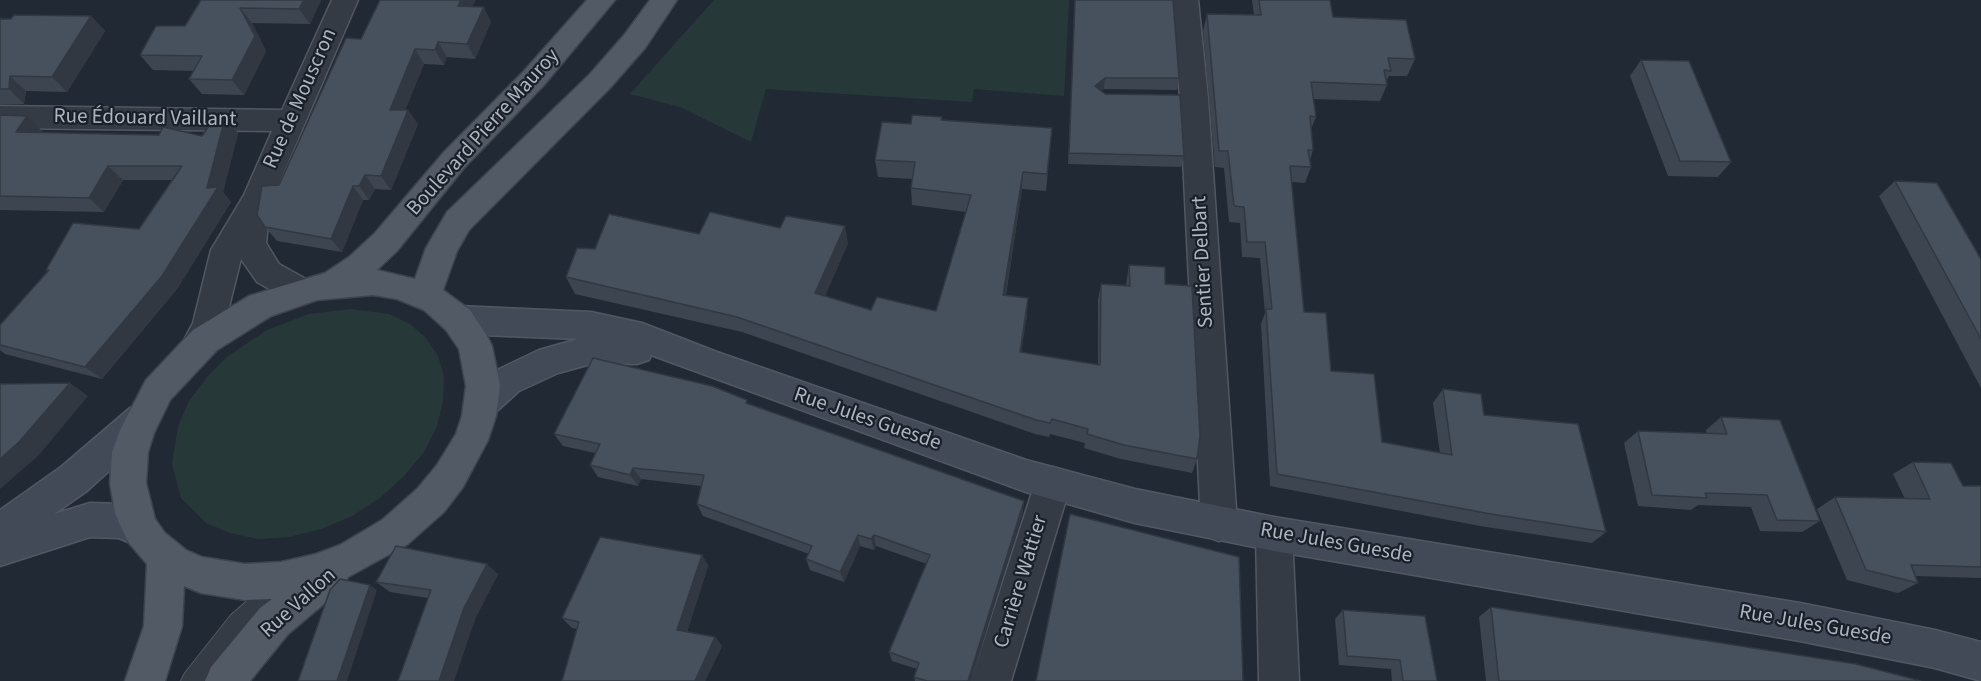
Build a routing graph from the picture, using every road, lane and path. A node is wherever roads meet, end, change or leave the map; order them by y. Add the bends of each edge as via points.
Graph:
1 (345, 0) edge
2 (602, 0) edge
3 (664, 0) edge
4 (1185, 0) edge
5 (0, 117) edge
6 (290, 121) junction
7 (257, 199) junction
8 (333, 284) junction
9 (300, 291) junction
10 (425, 296) junction
11 (458, 320) junction
12 (197, 348) junction
13 (707, 363) junction
14 (481, 404) junction
15 (142, 419) junction
16 (1053, 483) junction
17 (1219, 524) junction
18 (0, 531) edge
19 (1274, 534) junction
20 (154, 544) junction
21 (0, 548) edge
22 (353, 557) junction
23 (293, 578) junction
24 (1981, 662) edge
25 (145, 681) edge
26 (193, 681) edge
27 (225, 681) edge
28 (992, 681) edge
29 (1279, 681) edge

1 - 6 street, Rue de Mouscron
2 - 8 main road, Boulevard Pierre Mauroy via 534,78 454,160 386,242
3 - 10 main road, Boulevard Pierre Mauroy via 593,89 458,221 442,248
4 - 17 street, Sentier Delbart via 1183,98
5 - 6 street, Rue Édouard Vaillant
6 - 7 street, Rue de Mouscron
7 - 9 street, Rue de Mouscron via 250,238 256,258 268,273
7 - 12 street, Rue de Mouscron via 227,249 209,323
8 - 9 main road
8 - 10 main road via 382,283
9 - 12 main road via 241,316
10 - 11 main road
11 - 13 main road, Rue Jules Guesde via 591,326 642,337
11 - 14 main road via 478,353 483,386
12 - 15 main road via 165,381
13 - 14 main road, Rue Jules Guesde via 632,349 591,350 522,372
13 - 16 main road, Rue Jules Guesde
14 - 22 main road via 471,440 441,488 401,527
15 - 18 main road via 74,478
15 - 20 main road via 130,452 130,504
16 - 17 main road, Rue Jules Guesde
16 - 28 street, Carrière Wattier
17 - 19 main road, Rue Jules Guesde
19 - 24 main road, Rue Jules Guesde via 1800,622
19 - 29 street
20 - 21 main road via 123,521 90,520
20 - 23 main road via 191,571 222,580 268,582
20 - 25 main road via 164,626
22 - 23 main road
22 - 27 main road, Rue Vallon via 286,609
23 - 26 lane via 239,623

